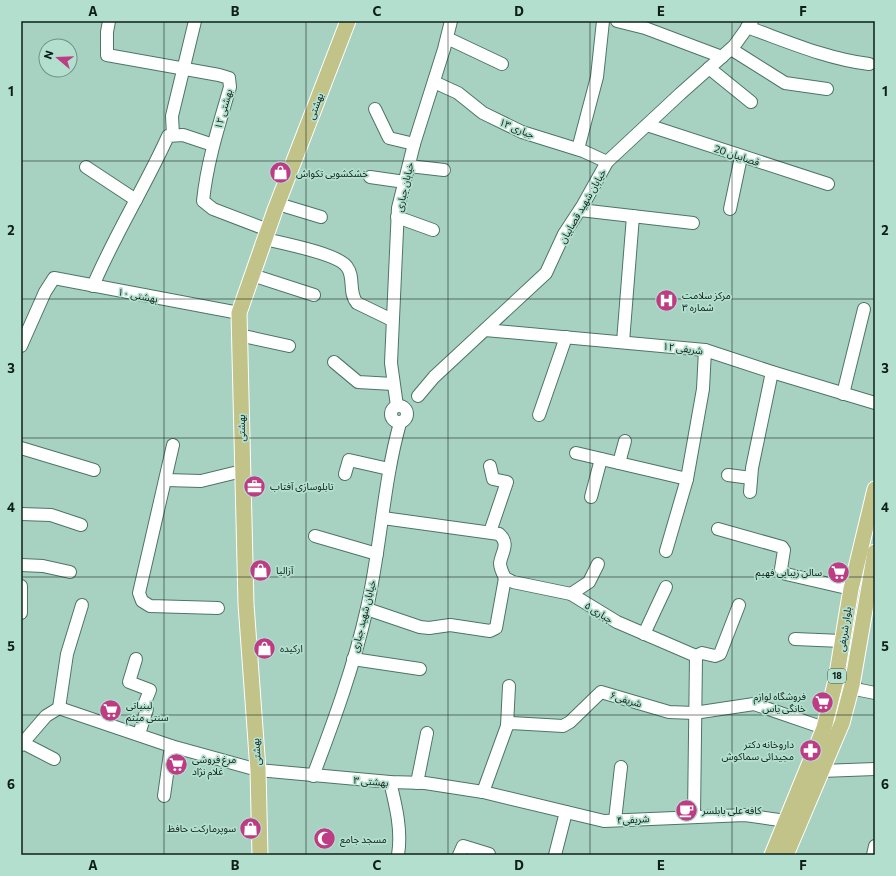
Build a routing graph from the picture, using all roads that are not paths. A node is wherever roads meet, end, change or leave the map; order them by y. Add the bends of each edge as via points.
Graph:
1 (109, 21) edge
2 (195, 21) edge
3 (348, 21) edge
4 (451, 21) edge
5 (604, 21) edge
6 (617, 21) edge
7 (750, 24) edge
8 (447, 38) junction
9 (731, 49) junction
10 (722, 57) junction
11 (502, 64) dead end
12 (869, 64) dead end
13 (184, 68) junction
14 (709, 68) junction
15 (434, 82) junction
16 (827, 89) dead end
17 (751, 102) dead end
18 (375, 109) dead end
19 (647, 125) junction
20 (173, 135) junction
21 (414, 144) junction
22 (213, 145) junction
23 (578, 149) junction
24 (741, 156) junction
25 (606, 162) junction
26 (409, 166) junction
27 (86, 167) dead end
28 (444, 170) dead end
29 (370, 177) dead end
30 (404, 182) junction
31 (828, 184) dead end
32 (136, 200) junction
33 (278, 204) junction
34 (730, 209) dead end
35 (580, 210) junction
36 (633, 216) junction
37 (321, 217) dead end
38 (397, 217) junction
39 (693, 223) dead end
40 (433, 230) dead end
41 (267, 234) junction
42 (252, 276) junction
43 (93, 286) junction
44 (314, 295) dead end
45 (864, 309) dead end
46 (239, 313) junction
47 (392, 320) junction
48 (484, 330) junction
49 (239, 335) junction
50 (566, 337) junction
51 (22, 341) edge
52 (623, 342) junction
53 (289, 346) dead end
54 (705, 350) junction
55 (334, 362) dead end
56 (772, 372) junction
57 (393, 384) junction
58 (842, 394) junction
59 (875, 403) edge
60 (402, 409) junction
61 (539, 415) dead end
62 (396, 421) joint
63 (625, 441) dead end
64 (173, 445) dead end
65 (21, 448) edge
66 (576, 453) dead end
67 (601, 459) junction
68 (619, 463) junction
69 (490, 466) dead end
70 (389, 469) junction
71 (94, 470) dead end
72 (242, 471) junction
73 (345, 474) dead end
74 (728, 475) dead end
75 (751, 478) junction
76 (687, 479) junction
77 (166, 480) junction
78 (875, 489) edge
79 (750, 492) dead end
80 (591, 497) dead end
81 (21, 514) edge
82 (383, 518) junction
83 (81, 525) dead end
84 (718, 529) dead end
85 (490, 532) junction
86 (315, 536) dead end
87 (860, 549) junction
88 (666, 551) dead end
89 (875, 552) edge
90 (377, 554) junction
91 (598, 564) dead end
92 (21, 565) edge
93 (70, 572) dead end
94 (505, 578) junction
95 (21, 586) edge
96 (666, 587) dead end
97 (851, 589) junction
98 (871, 589) edge
99 (571, 594) junction
100 (82, 605) dead end
101 (739, 605) dead end
102 (218, 608) dead end
103 (367, 609) junction
104 (21, 613) edge
105 (644, 634) junction
106 (795, 639) dead end
107 (842, 641) junction
108 (696, 656) junction
109 (136, 659) dead end
110 (353, 659) junction
111 (420, 669) dead end
112 (852, 685) junction
113 (509, 686) dead end
114 (875, 693) edge
115 (59, 708) junction
116 (694, 713) junction
117 (507, 726) junction
118 (824, 728) junction
119 (427, 733) dead end
120 (139, 734) junction
121 (21, 743) edge
122 (171, 746) junction
123 (54, 759) dead end
124 (620, 766) dead end
125 (875, 768) edge
126 (258, 770) junction
127 (821, 770) junction
128 (313, 776) junction
129 (390, 782) junction
130 (417, 783) junction
131 (483, 792) junction
132 (164, 796) dead end
133 (566, 812) junction
134 (694, 816) junction
135 (615, 820) junction
136 (786, 821) junction
137 (875, 846) edge
138 (400, 854) edge
139 (489, 854) dead end
140 (260, 855) edge
141 (459, 855) edge
142 (555, 855) edge
143 (772, 855) edge
144 (786, 855) edge
145 (872, 855) edge

1 - 13 street, بهشتی ۱۲ via 106,32 107,55
2 - 13 street
3 - 33 main road, بهشتی
4 - 8 street, خیابان جباری
5 - 23 street via 597,77
6 - 10 street via 645,28
7 - 9 street, خیابان شهید قصابیان
7 - 12 street via 832,56
8 - 11 street
8 - 15 street, خیابان جباری
9 - 10 street, خیابان شهید قصابیان
9 - 16 street via 785,83
10 - 14 street, خیابان شهید قصابیان
13 - 20 street via 172,116
13 - 22 street, بهشتی ۱۲ via 229,78 230,87
14 - 17 street
14 - 19 street, خیابان شهید قصابیان
15 - 21 street, خیابان جباری
15 - 23 street, جباری ۱۳ via 458,93 483,113 522,132
18 - 21 street via 389,138
19 - 24 street, قصابیان 20
19 - 25 street, خیابان شهید قصابیان
20 - 22 street via 183,135
20 - 32 street via 168,136
21 - 26 street, خیابان جباری
22 - 41 street, بهشتی ۱۲ via 203,201 213,209
23 - 25 street, جباری ۱۳
24 - 31 street, قصابیان 20
24 - 34 street
25 - 35 street, خیابان شهید قصابیان
26 - 28 street
26 - 30 street, خیابان جباری
27 - 32 street
29 - 30 street
30 - 38 street, خیابان جباری
32 - 43 street via 109,249
33 - 37 street
33 - 41 main road, بهشتی
35 - 36 street
35 - 48 street, خیابان شهید قصابیان via 564,234 546,273
36 - 39 street
36 - 52 street
38 - 40 street
38 - 47 street, خیابان جباری
41 - 42 main road, بهشتی
41 - 47 street via 343,262 350,272 356,303
42 - 44 street
42 - 46 main road, بهشتی
43 - 46 street, بهشتی ۱۰
43 - 51 street, بهشتی ۱۰ via 54,278
45 - 58 street
46 - 49 main road, بهشتی
47 - 57 street, خیابان جباری
48 - 50 street, شریفی ۱۲
48 - 60 street, خیابان شهید قصابیان
49 - 53 street
49 - 72 main road, بهشتی
50 - 52 street, شریفی ۱۲
50 - 61 street
52 - 54 street, شریفی ۱۲
54 - 56 street, شریفی ۱۲
54 - 76 street via 702,389
55 - 57 street via 358,382
56 - 58 street, شریفی ۱۲
56 - 75 street
57 - 60 street, خیابان جباری
58 - 59 street, شریفی ۱۲
60 - 62 street, خیابان شهید قصابیان via 390,413
62 - 70 street, خیابان شهید جباری
63 - 68 street
64 - 77 street
65 - 71 street
66 - 67 street
67 - 68 street
67 - 80 street
68 - 76 street
69 - 85 street via 493,479 507,482
70 - 73 street via 350,460
70 - 82 street, خیابان شهید جباری
72 - 77 street via 201,481
72 - 126 main road, بهشتی via 246,604
74 - 75 street
75 - 79 street
76 - 88 street
77 - 102 street via 139,593 142,601 150,606
78 - 87 main road, بلوار شریفی / 18
81 - 83 street via 51,515
82 - 85 street
82 - 90 street, خیابان شهید جباری
84 - 97 street via 782,547 784,550 781,569 786,574
85 - 94 street via 499,534 506,544 500,564
86 - 90 street
87 - 89 main road
87 - 97 main road, بلوار شریفی / 18
89 - 98 main road, بلوار شریفی / 18
90 - 103 street, خیابان شهید جباری
91 - 99 street via 589,582
92 - 93 street via 44,566
94 - 99 street, جباری ۵ via 513,582
94 - 103 street via 496,628 490,631 450,625 420,627
95 - 104 street
96 - 105 street
97 - 107 main road, بلوار شریفی / 18
98 - 112 main road, بلوار شریفی / 18
99 - 105 street, جباری ۵ via 617,622
100 - 115 street via 68,654
101 - 108 street via 720,654 716,656 702,652
103 - 110 street, خیابان شهید جباری
105 - 108 street, جباری ۵
106 - 107 street
107 - 118 main road, بلوار شریفی / 18 via 836,680
108 - 116 street
109 - 120 street via 129,682 150,690 144,705 147,710
110 - 111 street
110 - 128 street, خیابان شهید جباری via 342,699
112 - 114 street via 860,690
112 - 127 main road, بلوار شریفی / 18 via 842,723
113 - 117 street
115 - 120 street, بهشتی ۳
115 - 121 street via 46,716
116 - 117 street, شریفی۶ via 670,712 602,692 563,726 511,723
116 - 118 street, شریفی۶ via 754,704
116 - 134 street
117 - 131 street
118 - 136 main road, بلوار شریفی / 18
119 - 130 street
120 - 122 street, بهشتی ۳
121 - 123 street
122 - 126 street, بهشتی ۳
122 - 132 street
124 - 135 street
125 - 127 street
126 - 128 street, بهشتی ۳
126 - 140 main road, بهشتی
127 - 144 main road, بلوار شریفی / 18
128 - 129 street, بهشتی ۳
129 - 130 street, بهشتی ۳
129 - 138 street via 396,808
130 - 131 street, بهشتی ۳
131 - 133 street, شریفی۴
133 - 135 street, شریفی۴ via 604,821
133 - 142 street
134 - 135 street, شریفی۴
134 - 136 street, شریفی۴ via 745,815
136 - 143 main road, بلوار شریفی / 18
137 - 145 street
139 - 141 street via 464,846

